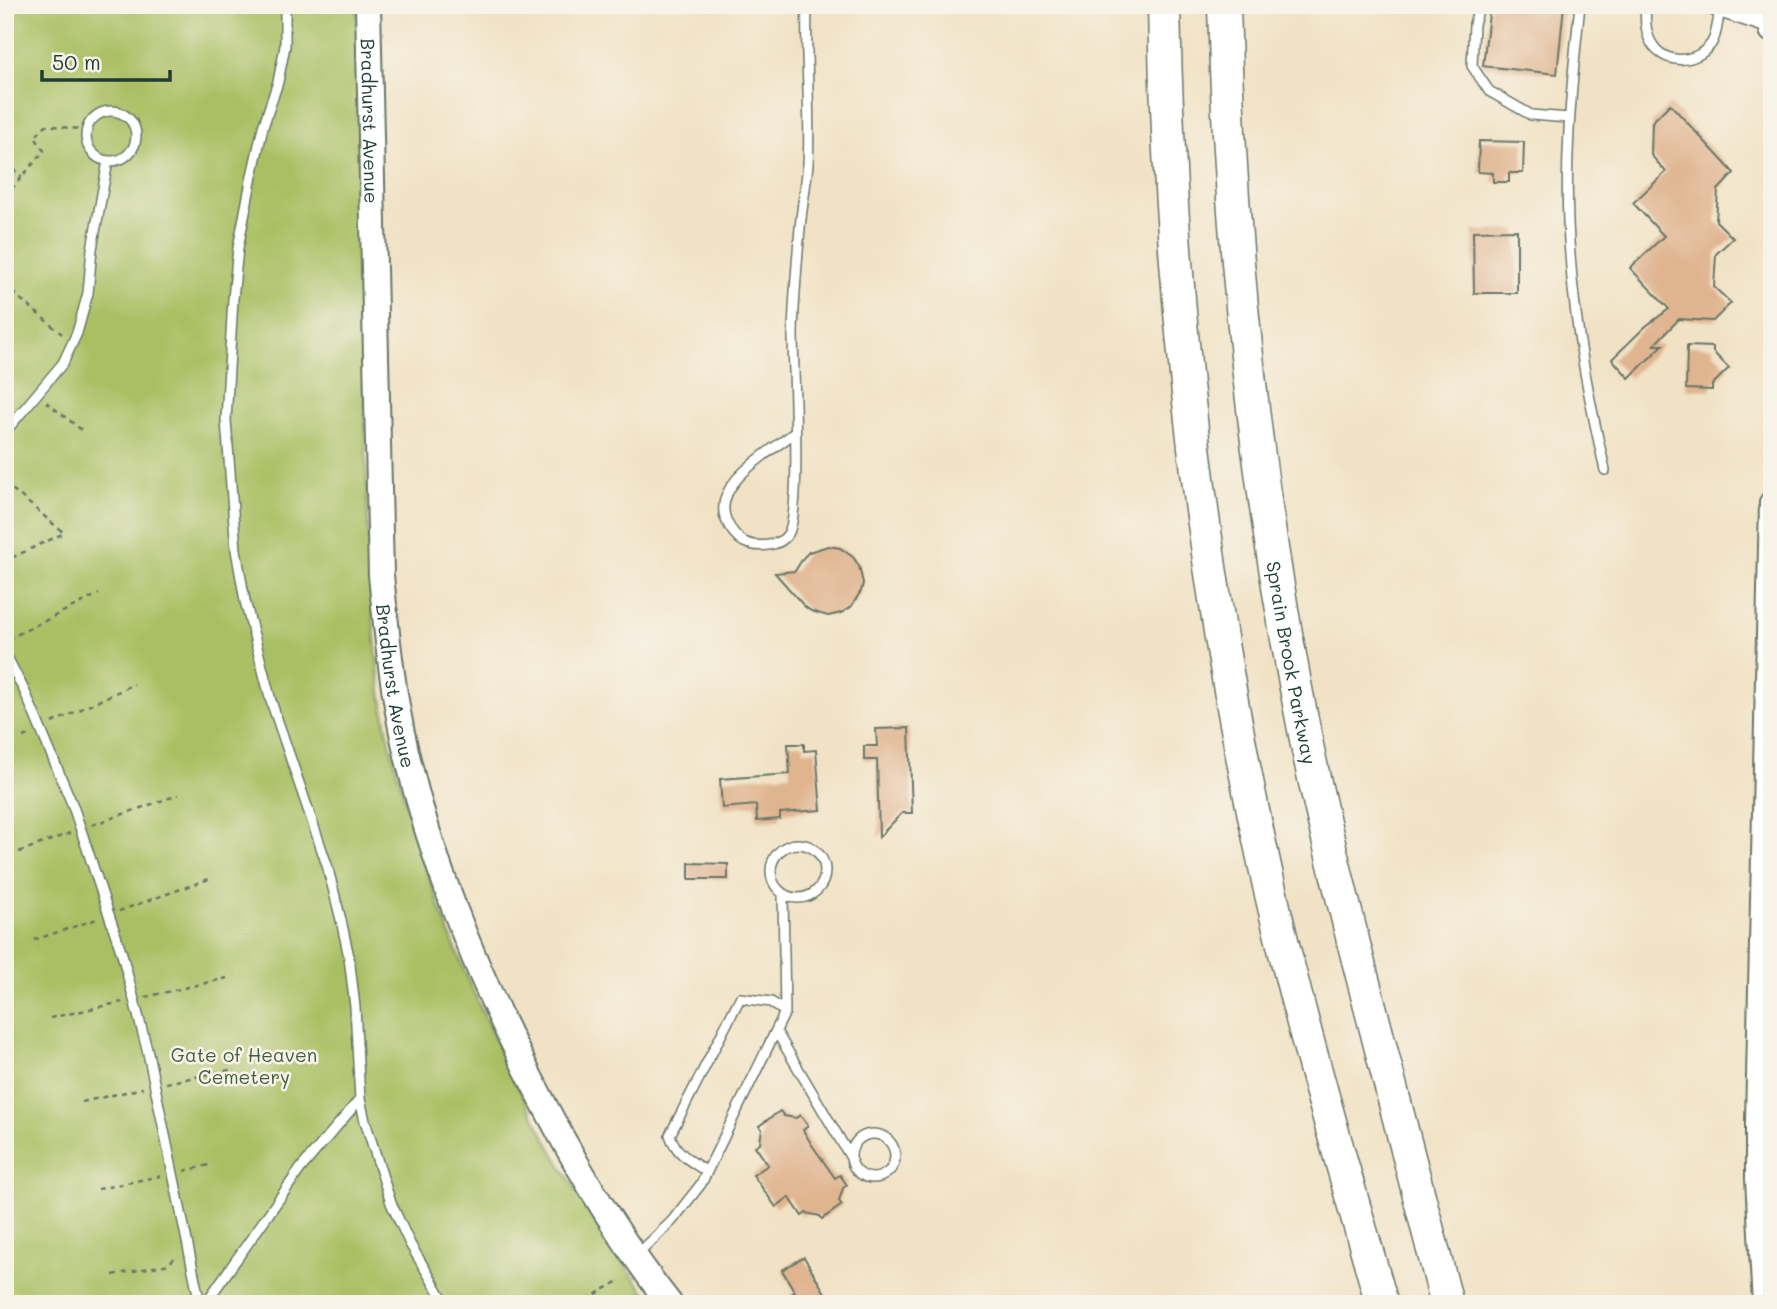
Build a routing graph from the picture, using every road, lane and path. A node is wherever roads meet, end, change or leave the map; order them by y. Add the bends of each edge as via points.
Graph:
1 (285, 5) edge
2 (368, 5) edge
3 (807, 5) edge
4 (1164, 5) edge
5 (1224, 5) edge
6 (1480, 5) edge
7 (1580, 5) edge
8 (1646, 5) edge
9 (1768, 5) edge
10 (1718, 6) edge
11 (1771, 27) edge
12 (1569, 118) junction
13 (87, 130) junction
14 (108, 161) junction
15 (5, 162) edge
16 (22, 177) junction
17 (5, 197) edge
18 (5, 286) edge
19 (72, 343) junction
20 (38, 395) junction
21 (83, 431) dead end
22 (5, 432) edge
23 (794, 433) junction
24 (1605, 470) dead end
25 (5, 483) edge
26 (1772, 503) edge
27 (5, 561) edge
28 (99, 594) dead end
29 (5, 641) edge
30 (5, 653) edge
31 (134, 684) dead end
32 (40, 729) junction
33 (23, 737) dead end
34 (178, 794) dead end
35 (82, 829) junction
36 (19, 852) dead end
37 (783, 894) junction
38 (1766, 957) edge
39 (785, 1012) junction
40 (776, 1031) junction
41 (360, 1099) junction
42 (851, 1158) junction
43 (209, 1165) dead end
44 (707, 1172) junction
45 (172, 1174) junction
46 (99, 1189) dead end
47 (186, 1240) junction
48 (635, 1257) junction
49 (113, 1275) dead end
50 (1768, 1278) edge
51 (621, 1280) dead end
52 (203, 1304) edge
53 (446, 1304) edge
54 (578, 1304) edge
55 (670, 1304) edge
56 (1382, 1304) edge
57 (1447, 1304) edge
58 (1766, 1304) edge

1 - 41 lane via 285,46 238,248 228,353 227,432 236,550 248,614 271,701 327,865 349,957
2 - 48 main road, Bradhurst Avenue via 381,575 401,728 423,815 481,978 577,1165
3 - 23 lane via 808,164 793,332
4 - 56 highway via 1182,347 1221,645 1283,942
5 - 57 highway, Sprain Brook Parkway via 1244,336 1286,636 1336,871
6 - 12 lane via 1472,66 1489,91 1531,115
7 - 12 lane
8 - 10 lane via 1649,39 1674,60 1696,58 1713,42
9 - 11 main road
10 - 11 street
12 - 24 lane via 1569,253 1577,325
13 - 14 lane via 92,152
13 - 14 lane via 92,119 109,111 125,115 134,125 135,143 130,153
13 - 16 path via 46,125 35,137 44,151
14 - 19 lane via 88,293
15 - 16 path
16 - 17 path
18 - 19 path
19 - 20 lane
20 - 21 path
20 - 22 lane
23 - 23 lane via 793,516 788,534 779,543 764,546 744,542 722,512 726,494 738,476
25 - 27 path via 64,533
26 - 38 main road
28 - 29 path
30 - 32 lane
31 - 32 path
32 - 33 path
32 - 35 lane
34 - 35 path
35 - 36 path
35 - 45 lane via 122,954
37 - 37 lane via 772,880 775,855 789,845 806,844 815,849 826,873 818,890 801,898
37 - 39 lane
38 - 50 main road via 1758,1144
39 - 40 lane
39 - 44 lane via 771,1002 740,998 670,1135 681,1155
40 - 42 lane
40 - 44 lane
41 - 52 lane via 301,1168
41 - 53 lane via 391,1203
42 - 42 lane via 856,1171 876,1178 893,1166 895,1152 881,1136 867,1135 855,1144
43 - 45 path
44 - 48 lane via 673,1221
45 - 46 path
45 - 47 lane
47 - 49 path via 169,1264
47 - 52 lane
48 - 55 main road, Bradhurst Avenue
50 - 58 main road
51 - 54 path

